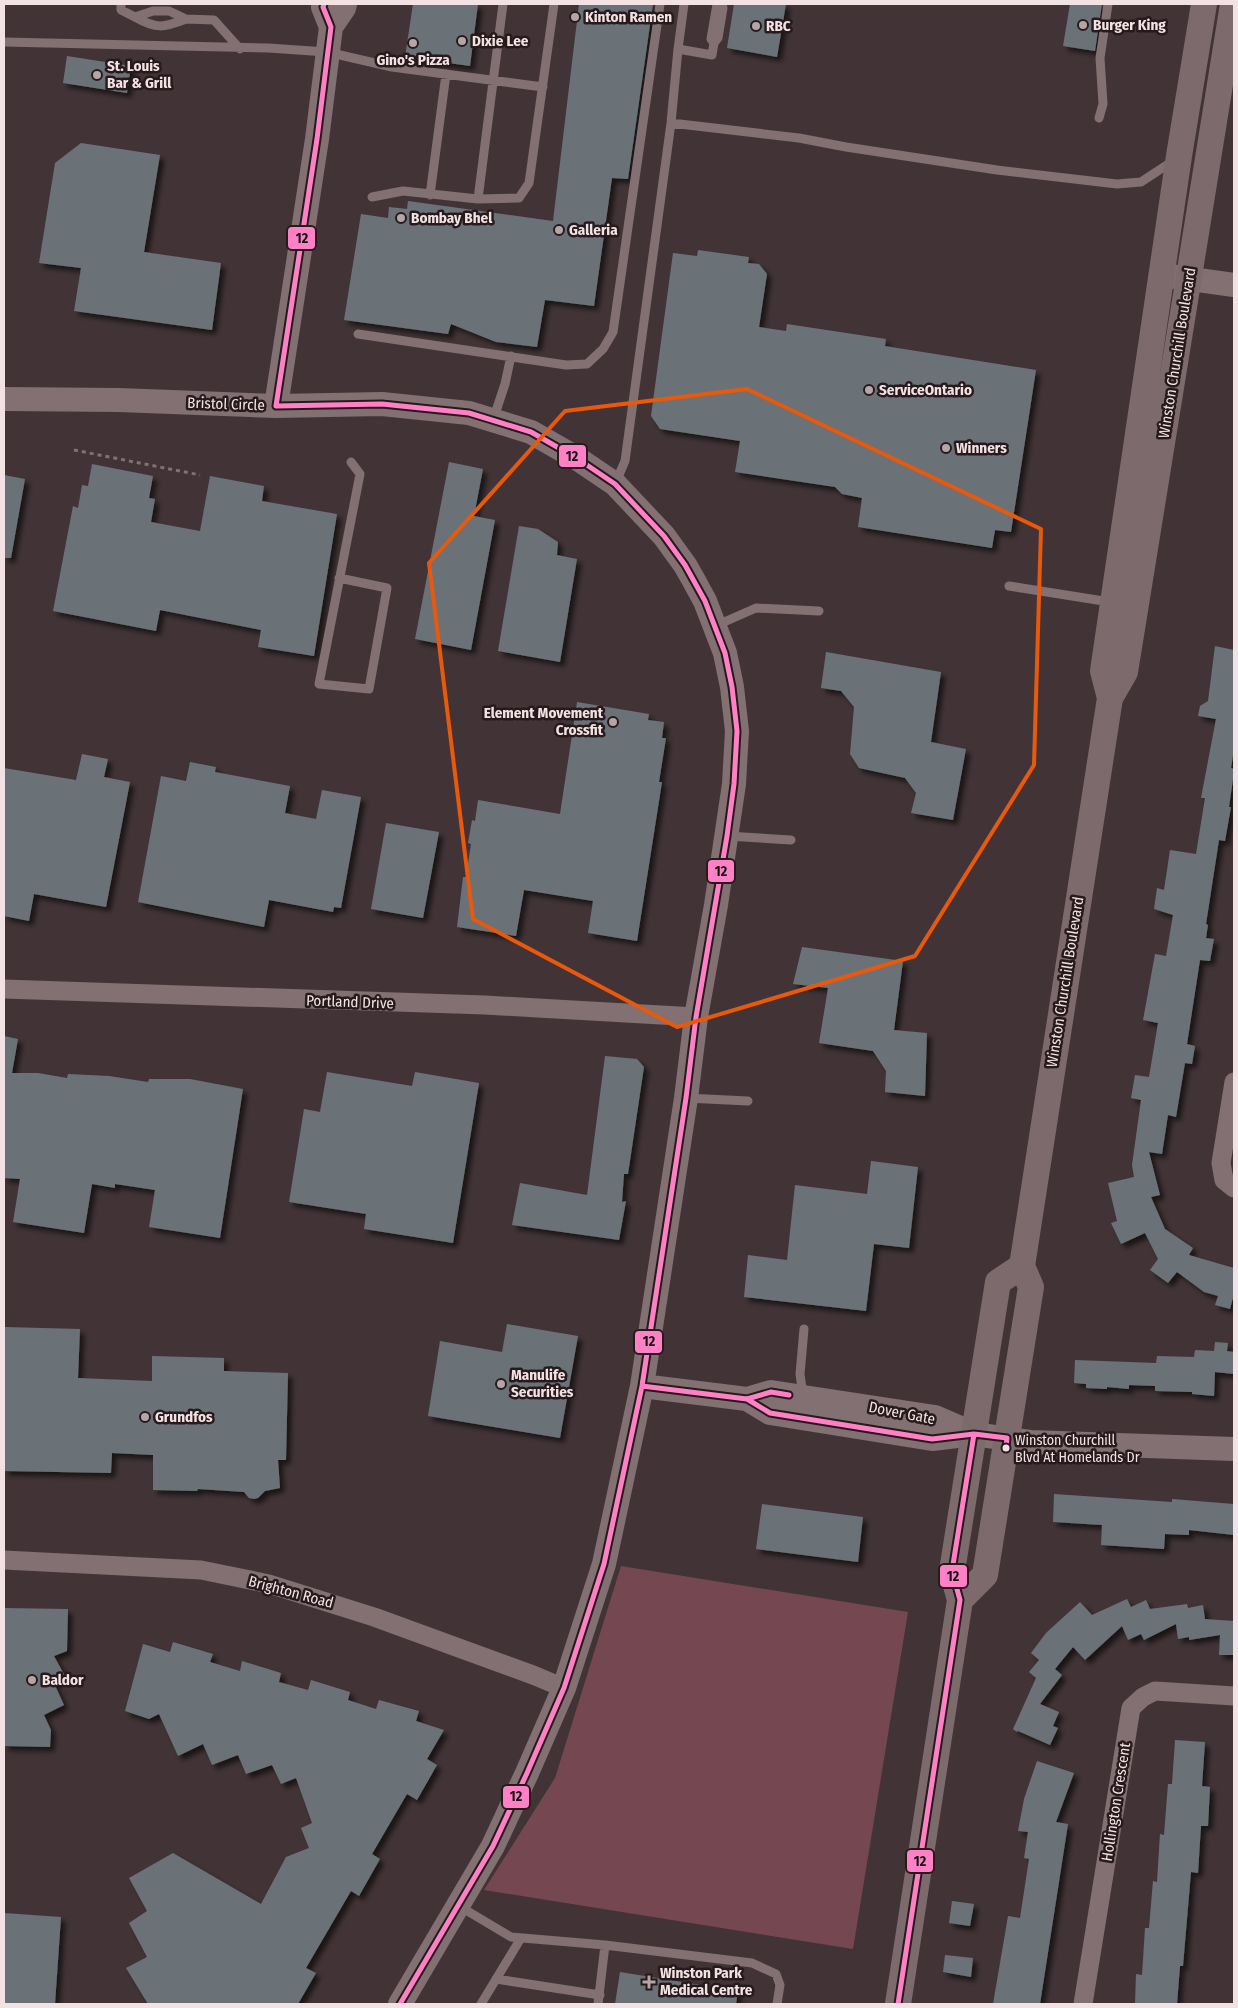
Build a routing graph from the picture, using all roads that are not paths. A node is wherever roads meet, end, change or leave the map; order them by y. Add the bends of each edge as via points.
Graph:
1 (121, 4) edge
2 (324, 4) edge
3 (344, 4) edge
4 (503, 4) edge
5 (554, 4) edge
6 (660, 4) edge
7 (684, 4) edge
8 (717, 4) edge
9 (722, 4) edge
10 (1108, 4) edge
11 (1204, 4) edge
12 (1233, 4) edge
13 (135, 17) junction
14 (186, 19) junction
15 (332, 27) junction
16 (4, 42) edge
17 (714, 43) junction
18 (240, 49) junction
19 (678, 49) junction
20 (327, 52) junction
21 (1228, 68) edge
22 (446, 74) junction
23 (494, 80) junction
24 (543, 87) junction
25 (1099, 118) dead end
26 (671, 123) junction
27 (1179, 156) junction
28 (430, 195) junction
29 (372, 197) dead end
30 (478, 200) junction
31 (1162, 275) junction
32 (1190, 279) junction
33 (1234, 285) edge
34 (358, 334) dead end
35 (511, 356) junction
36 (4, 399) edge
37 (276, 406) junction
38 (493, 421) junction
39 (351, 462) dead end
40 (615, 484) junction
41 (340, 578) junction
42 (1009, 586) dead end
43 (1113, 602) junction
44 (818, 611) dead end
45 (715, 626) junction
46 (1110, 698) junction
47 (727, 836) junction
48 (791, 840) dead end
49 (4, 989) edge
50 (696, 1017) junction
51 (1234, 1082) edge
52 (686, 1098) junction
53 (748, 1101) dead end
54 (1234, 1188) edge
55 (1022, 1266) junction
56 (804, 1329) dead end
57 (642, 1386) junction
58 (803, 1397) junction
59 (746, 1399) junction
60 (974, 1434) junction
61 (1007, 1438) junction
62 (1234, 1449) edge
63 (4, 1560) edge
64 (960, 1600) junction
65 (564, 1688) junction
66 (1234, 1696) edge
67 (459, 1906) junction
68 (521, 1938) junction
69 (605, 1945) junction
70 (496, 1979) junction
71 (600, 1994) junction
72 (400, 2004) edge
73 (482, 2004) edge
74 (598, 2004) edge
75 (777, 2004) edge
76 (898, 2004) edge
77 (1083, 2004) edge

1 - 13 lane via 121,10
2 - 15 street
3 - 15 street
4 - 23 lane
5 - 24 lane
6 - 35 lane via 613,332 587,364 566,365
7 - 19 lane
8 - 17 lane via 711,38
9 - 17 lane via 718,38
10 - 25 lane via 1100,58 1103,104
11 - 27 main road, Winston Churchill Boulevard
12 - 21 main road, Winston Churchill Boulevard
13 - 14 lane via 153,11 169,11
13 - 14 lane via 152,26 171,25
14 - 18 lane via 214,20
15 - 20 street
16 - 18 lane
17 - 19 lane via 712,55
18 - 20 lane
19 - 26 lane
20 - 22 lane via 392,68
20 - 37 street via 317,139
21 - 32 main road, Winston Churchill Boulevard
22 - 23 lane
22 - 28 lane
23 - 24 lane
23 - 30 lane
24 - 30 lane via 529,183 524,192 520,198
26 - 27 lane via 1117,184 1141,182
26 - 40 lane via 625,461
27 - 31 main road, Winston Churchill Boulevard
28 - 29 lane via 403,191
28 - 30 lane
31 - 32 street
31 - 43 main road, Winston Churchill Boulevard
32 - 33 street
32 - 46 main road, Winston Churchill Boulevard via 1124,672
34 - 35 lane
35 - 38 lane
36 - 37 street, Bristol Circle
37 - 38 street, Bristol Circle via 382,404 469,413
38 - 40 street, Bristol Circle via 531,432
39 - 41 lane via 360,474
40 - 45 street, Bristol Circle via 664,536 685,565
41 - 41 lane via 319,684 368,689 387,588
42 - 43 lane
43 - 46 main road, Winston Churchill Boulevard via 1103,671
44 - 45 lane via 756,608
45 - 47 street, Bristol Circle via 725,652 737,731
46 - 55 main road, Winston Churchill Boulevard
47 - 48 lane
47 - 50 street, Bristol Circle
49 - 50 street, Portland Drive via 485,1005
50 - 52 street, Bristol Circle
51 - 54 street via 1221,1162 1224,1180
52 - 53 lane
52 - 57 street, Bristol Circle
55 - 60 main road via 998,1282
55 - 61 main road, Winston Churchill Boulevard via 1031,1287
56 - 58 lane via 800,1374
57 - 59 street, Dover Gate
57 - 65 street, Bristol Circle via 604,1564
58 - 59 street, Dover Gate via 771,1392
58 - 60 street, Dover Gate via 935,1417
59 - 60 street, Dover Gate via 770,1414 922,1438
60 - 61 street
60 - 64 main road via 952,1571
61 - 62 street via 1030,1442
61 - 64 main road, Winston Churchill Boulevard via 986,1575
63 - 65 street, Brighton Road via 201,1570 269,1584 374,1617
64 - 76 main road
65 - 67 street, Bristol Circle via 493,1846
66 - 77 street, Hollington Crescent via 1155,1691 1131,1708
67 - 68 lane via 511,1937
67 - 72 street, Bristol Circle
68 - 69 lane
68 - 70 lane
69 - 71 lane
69 - 75 lane via 752,1963 776,1974 780,1985
70 - 71 lane
70 - 73 lane
71 - 74 lane

